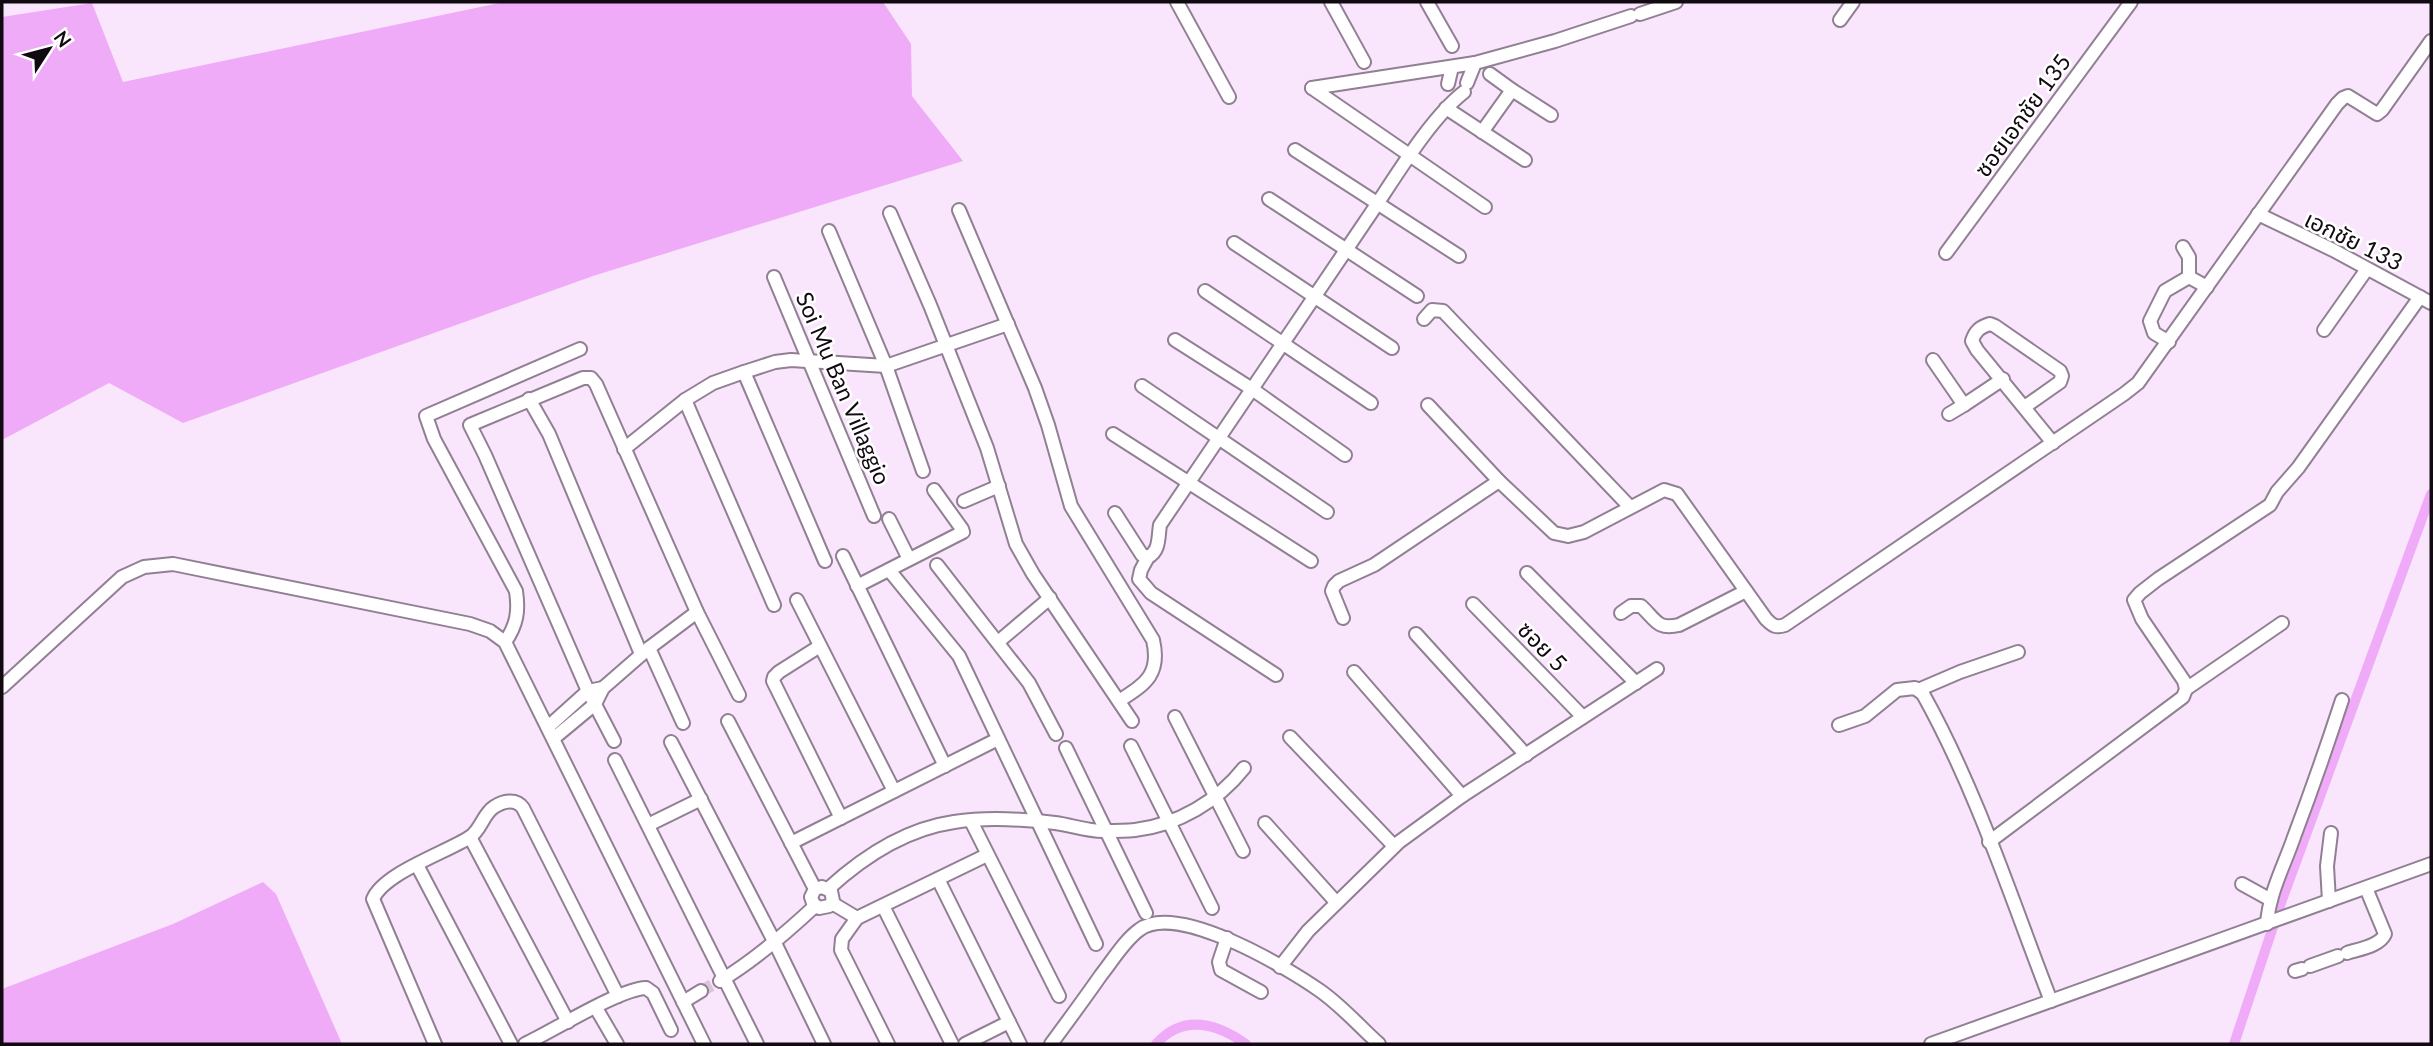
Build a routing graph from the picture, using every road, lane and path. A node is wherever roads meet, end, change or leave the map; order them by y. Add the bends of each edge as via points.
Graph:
1 (1177, 2) edge
2 (1331, 2) edge
3 (1427, 2) edge
4 (1670, 2) edge
5 (1853, 2) edge
6 (2131, 2) edge
7 (1840, 20) dead end
8 (2431, 41) edge
9 (1452, 46) dead end
10 (1364, 62) dead end
11 (1475, 63) junction
12 (1452, 67) junction
13 (1490, 74) dead end
14 (1512, 90) junction
15 (1229, 97) dead end
16 (1447, 98) junction
17 (1552, 115) dead end
18 (1482, 132) junction
19 (1295, 150) dead end
20 (1411, 156) junction
21 (1524, 160) dead end
22 (1269, 199) dead end
23 (1379, 202) junction
24 (1485, 207) dead end
25 (959, 210) dead end
26 (890, 213) dead end
27 (2258, 214) junction
28 (829, 231) dead end
29 (1234, 243) dead end
30 (2183, 247) dead end
31 (1346, 250) junction
32 (1946, 253) dead end
33 (1459, 256) dead end
34 (2367, 269) junction
35 (2189, 276) junction
36 (774, 277) dead end
37 (2207, 287) junction
38 (1205, 291) dead end
39 (1417, 296) dead end
40 (1314, 297) junction
41 (2426, 300) edge
42 (1424, 319) dead end
43 (1008, 324) junction
44 (2324, 330) dead end
45 (1175, 340) dead end
46 (2169, 342) junction
47 (946, 344) junction
48 (1282, 344) junction
49 (1392, 348) dead end
50 (580, 349) dead end
51 (809, 359) junction
52 (1933, 360) dead end
53 (886, 366) junction
54 (744, 372) junction
55 (2003, 379) junction
56 (1142, 386) dead end
57 (1252, 388) junction
58 (529, 399) junction
59 (685, 400) junction
60 (1371, 403) dead end
61 (1428, 405) dead end
62 (1964, 405) junction
63 (2025, 407) junction
64 (1949, 414) dead end
65 (1113, 434) dead end
66 (1219, 437) junction
67 (2053, 443) junction
68 (624, 449) junction
69 (1345, 455) dead end
70 (923, 471) dead end
71 (1499, 481) junction
72 (1188, 483) junction
73 (999, 486) junction
74 (934, 490) dead end
75 (964, 501) dead end
76 (1630, 507) junction
77 (1327, 512) dead end
78 (1115, 513) dead end
79 (874, 516) dead end
80 (889, 519) dead end
81 (843, 556) dead end
82 (1148, 557) junction
83 (909, 559) junction
84 (825, 561) dead end
85 (1311, 561) dead end
86 (937, 565) dead end
87 (889, 570) junction
88 (1527, 573) dead end
89 (857, 586) junction
90 (1746, 591) junction
91 (1050, 598) junction
92 (797, 600) dead end
93 (1473, 604) dead end
94 (774, 605) dead end
95 (697, 612) junction
96 (1621, 613) dead end
97 (1343, 618) dead end
98 (2282, 623) dead end
99 (1416, 634) dead end
100 (505, 642) junction
101 (998, 642) junction
102 (820, 646) junction
103 (645, 651) junction
104 (2018, 652) dead end
105 (1657, 669) dead end
106 (1354, 672) dead end
107 (1276, 675) dead end
108 (1636, 683) junction
109 (2, 687) edge
110 (604, 688) junction
111 (2186, 689) junction
112 (1918, 690) junction
113 (588, 691) junction
114 (739, 695) dead end
115 (2342, 700) dead end
116 (1119, 701) junction
117 (594, 704) junction
118 (1175, 717) dead end
119 (1583, 717) junction
120 (727, 721) dead end
121 (1132, 721) dead end
122 (682, 723) dead end
123 (1839, 725) dead end
124 (551, 732) junction
125 (1056, 734) dead end
126 (1290, 737) dead end
127 (998, 739) junction
128 (614, 741) dead end
129 (671, 742) dead end
130 (1131, 746) dead end
131 (1066, 748) dead end
132 (1526, 755) junction
133 (615, 760) dead end
134 (944, 766) junction
135 (1244, 768) dead end
136 (894, 791) junction
137 (1462, 796) junction
138 (1216, 797) junction
139 (701, 799) junction
140 (841, 818) junction
141 (971, 821) junction
142 (1037, 821) junction
143 (1168, 822) junction
144 (1265, 823) dead end
145 (648, 825) junction
146 (1107, 830) junction
147 (2331, 834) dead end
148 (470, 837) junction
149 (1989, 842) junction
150 (791, 844) junction
151 (1394, 846) junction
152 (1243, 851) dead end
153 (987, 855) junction
154 (2431, 864) edge
155 (417, 865) junction
156 (938, 879) junction
157 (2242, 884) dead end
158 (2366, 888) junction
159 (822, 889) junction
160 (2271, 900) junction
161 (2329, 901) junction
162 (1336, 902) junction
163 (832, 903) junction
164 (815, 906) junction
165 (883, 906) junction
166 (1212, 908) dead end
167 (1146, 913) dead end
168 (857, 918) junction
169 (2269, 923) junction
170 (1227, 938) junction
171 (775, 943) junction
172 (1096, 944) dead end
173 (1280, 967) junction
174 (2302, 969) dead end
175 (722, 979) junction
176 (701, 991) tunnel mouth
177 (1261, 992) dead end
178 (618, 996) junction
179 (1059, 996) dead end
180 (2051, 1001) junction
181 (683, 1002) junction
182 (596, 1008) junction
183 (568, 1022) junction
184 (1009, 1022) junction
185 (671, 1030) dead end
186 (545, 1040) edge
187 (435, 1044) edge
188 (511, 1044) edge
189 (525, 1044) edge
190 (617, 1044) edge
191 (704, 1044) edge
192 (757, 1044) edge
193 (824, 1044) edge
194 (888, 1044) edge
195 (952, 1044) edge
196 (965, 1044) edge
197 (1020, 1044) edge
198 (1051, 1044) edge
199 (1378, 1044) edge
200 (1931, 1044) edge

1 - 15 street
2 - 10 street
3 - 9 street
4 - 11 street
5 - 7 street
6 - 32 street, ซอยเอกชัย 135
8 - 27 street via 2377,114 2355,99 2343,98
11 - 12 street
11 - 16 street via 1466,88
12 - 16 street
12 - 20 street via 1312,88
13 - 14 street
14 - 17 street
14 - 18 street
16 - 18 street
16 - 20 street
18 - 21 street
19 - 23 street
20 - 23 street
20 - 24 street
22 - 31 street
23 - 31 street
23 - 33 street
25 - 43 street
26 - 47 street
27 - 34 street, เอกชัย 133
27 - 37 street
28 - 53 street, Soi Mu Ban Villaggio
29 - 40 street
30 - 35 street via 2189,257
31 - 39 street
31 - 40 street
34 - 41 street, เอกชัย 133
34 - 44 street
35 - 37 street
35 - 46 street via 2165,291 2150,321 2154,332
36 - 51 street, Soi Mu Ban Villaggio
37 - 46 street
38 - 48 street
40 - 48 street
40 - 49 street
41 - 111 street via 2270,505 2134,600
42 - 76 street via 1432,310 1443,312
43 - 47 street
43 - 116 street via 1048,425 1070,506 1153,640 1151,677
45 - 57 street
46 - 67 street via 2138,383
47 - 53 street
47 - 73 street
48 - 57 street
48 - 60 street
50 - 100 street via 426,416 516,591 516,622
51 - 53 street
51 - 54 street via 775,362
51 - 79 street, Soi Mu Ban Villaggio
52 - 62 street
53 - 70 street, Soi Mu Ban Villaggio
54 - 59 street
54 - 84 street
55 - 62 street
55 - 63 street
55 - 63 street via 1972,341 1981,327 1990,324 2053,364 2062,376
56 - 66 street
57 - 66 street
57 - 69 street
58 - 68 street via 591,377
58 - 103 street via 549,434
58 - 113 street via 470,425
59 - 68 street
59 - 94 street
61 - 71 street
62 - 64 street
63 - 67 street
65 - 72 street
66 - 72 street
66 - 77 street
67 - 90 street via 1785,625 1773,626
68 - 95 street
71 - 76 street via 1554,533 1568,536
71 - 97 street via 1374,565 1339,581 1332,591
72 - 82 street via 1160,526 1157,547
72 - 85 street
73 - 75 street
73 - 91 street via 1016,544
74 - 83 street via 963,533
76 - 90 street via 1664,490 1677,494
78 - 82 street via 1142,555
80 - 83 street
81 - 89 street
82 - 107 street via 1139,579 1151,593
83 - 87 street
86 - 101 street
87 - 89 street
87 - 127 street via 959,656
88 - 108 street
89 - 134 street
90 - 96 street via 1668,628 1641,606
91 - 101 street
91 - 116 street
92 - 102 street
93 - 119 street, ซอย 5
95 - 103 street
95 - 114 street
98 - 111 street
99 - 132 street
100 - 109 street via 470,624 173,564 144,567 122,578
100 - 124 street
101 - 125 street via 1036,693
102 - 136 street
102 - 140 street via 779,672 773,681
103 - 110 street
103 - 122 street
104 - 112 street
105 - 108 street
106 - 137 street
108 - 119 street
110 - 113 street
110 - 117 street
111 - 149 street via 2183,697
112 - 123 street via 1897,690 1865,716
112 - 149 street via 1956,761
113 - 117 street
113 - 124 street
115 - 160 street
116 - 121 street
117 - 124 street
117 - 128 street
118 - 138 street
119 - 132 street
120 - 150 street
124 - 181 street
126 - 151 street
127 - 134 street
127 - 142 street
129 - 139 street
130 - 143 street
131 - 146 street
132 - 137 street
133 - 145 street
134 - 136 street
135 - 138 street
136 - 140 street
137 - 151 street
138 - 143 street
138 - 152 street
139 - 145 street
139 - 171 street
140 - 150 street
141 - 142 street
141 - 153 street
141 - 159 street via 906,835
142 - 146 street
142 - 172 street
143 - 146 street via 1136,830
143 - 166 street
144 - 162 street
145 - 175 street
146 - 167 street
147 - 161 street
148 - 155 street
148 - 178 street via 491,809 512,800 519,803
148 - 183 street
149 - 180 street
150 - 159 street
151 - 162 street
153 - 156 street
153 - 179 street
154 - 158 street
155 - 187 street via 376,891 373,899
155 - 188 street
156 - 165 street
156 - 184 street
157 - 160 street
158 - 161 street
158 - 174 street via 2383,939
159 - 163 street via 832,893
159 - 164 street via 811,897
160 - 169 street
161 - 169 street
162 - 173 street
163 - 164 street via 826,908
163 - 168 street
164 - 171 street
165 - 168 street
165 - 195 street
168 - 194 street via 842,939 841,950
169 - 180 street
170 - 173 street
170 - 177 street via 1221,970
170 - 198 street via 1167,921 1138,930
171 - 175 street
171 - 193 street
173 - 199 street via 1320,991
175 - 192 street
176 - 181 street
178 - 182 street
178 - 185 street via 646,988
180 - 200 street
181 - 191 street
182 - 183 street
182 - 190 street
183 - 186 street
184 - 196 street
184 - 197 street
186 - 189 street

